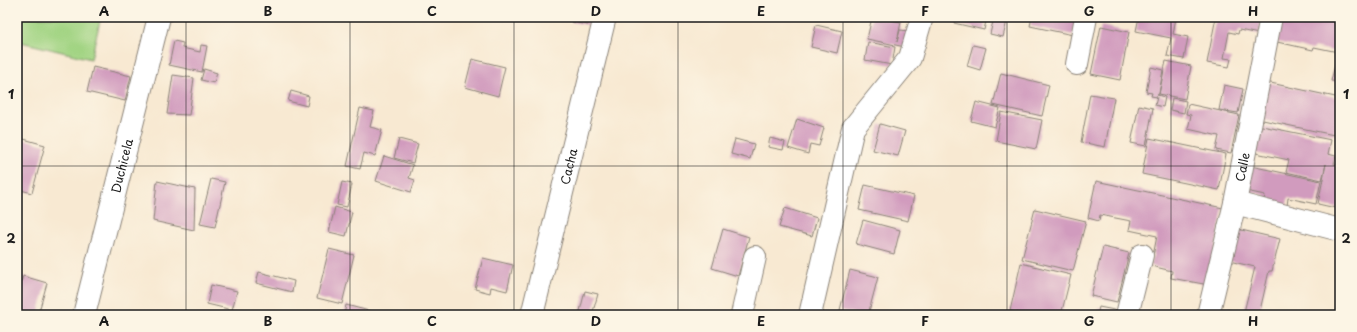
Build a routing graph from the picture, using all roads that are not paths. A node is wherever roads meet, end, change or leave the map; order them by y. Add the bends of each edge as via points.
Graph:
1 (159, 17) edge
2 (605, 17) edge
3 (922, 17) edge
4 (1086, 17) edge
5 (1271, 17) edge
6 (1077, 64) dead end
7 (1235, 203) junction
8 (1340, 230) edge
9 (1142, 255) dead end
10 (756, 258) dead end
11 (84, 315) edge
12 (532, 315) edge
13 (742, 315) edge
14 (810, 315) edge
15 (1127, 315) edge
16 (1208, 315) edge

1 - 11 street, Duchicela
2 - 12 street, Cacha
3 - 14 street via 910,58 853,128
4 - 6 street
5 - 7 street, Calle
7 - 8 street
7 - 16 street, Calle
9 - 15 street
10 - 13 street

